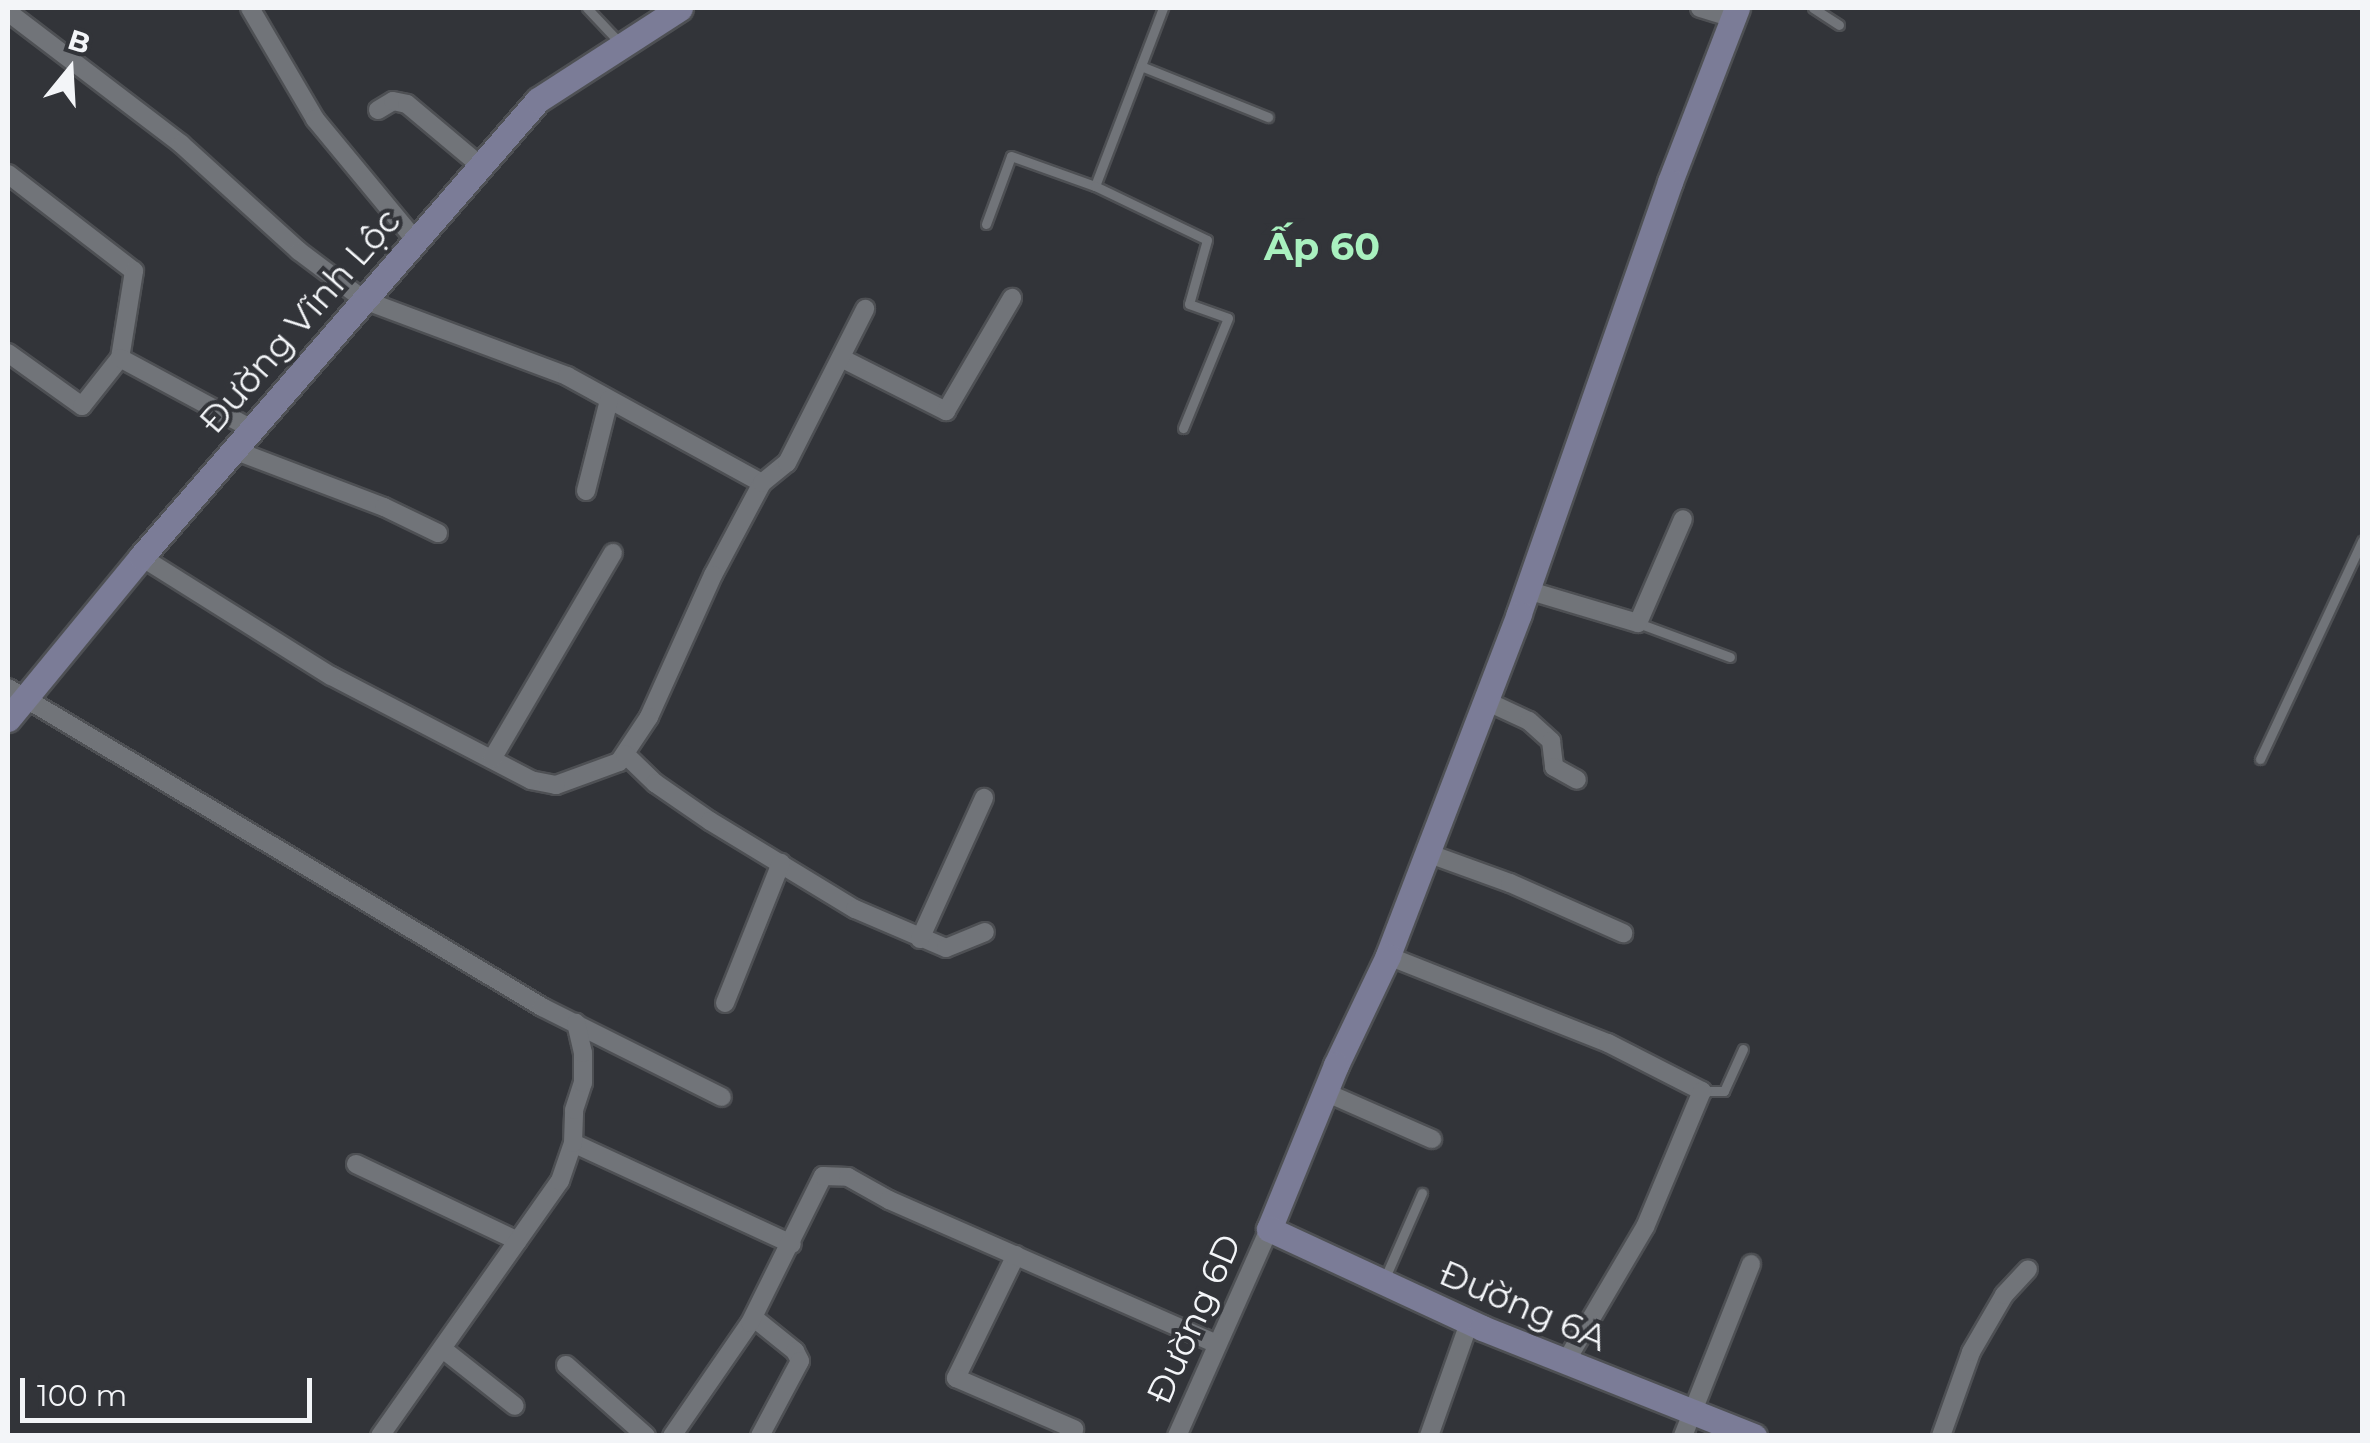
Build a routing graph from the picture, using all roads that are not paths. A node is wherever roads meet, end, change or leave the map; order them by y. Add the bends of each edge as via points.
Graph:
1 (250, 8) edge
2 (587, 8) edge
3 (680, 8) edge
4 (1164, 8) edge
5 (1700, 8) edge
6 (1813, 8) edge
7 (8, 12) edge
8 (1735, 13) edge
9 (1838, 25) dead end
10 (623, 46) junction
11 (1141, 66) junction
12 (378, 110) dead end
13 (1268, 117) dead end
14 (481, 166) junction
15 (8, 174) edge
16 (1095, 186) junction
17 (986, 224) dead end
18 (416, 241) junction
19 (1012, 298) dead end
20 (364, 300) junction
21 (865, 309) dead end
22 (8, 352) edge
23 (120, 358) junction
24 (841, 358) junction
25 (609, 400) junction
26 (1183, 428) dead end
27 (252, 429) junction
28 (234, 450) junction
29 (762, 483) junction
30 (586, 491) dead end
31 (1683, 519) dead end
32 (438, 534) dead end
33 (2362, 541) edge
34 (613, 554) dead end
35 (141, 556) junction
36 (1527, 590) junction
37 (1638, 624) junction
38 (1730, 657) dead end
39 (1486, 701) junction
40 (13, 703) edge
41 (624, 754) junction
42 (492, 759) junction
43 (2260, 759) dead end
44 (1577, 780) dead end
45 (984, 798) dead end
46 (1428, 853) junction
47 (780, 863) junction
48 (985, 932) dead end
49 (1623, 933) dead end
50 (920, 939) junction
51 (1388, 956) junction
52 (725, 1004) dead end
53 (576, 1024) junction
54 (1743, 1049) dead end
55 (1702, 1091) junction
56 (1325, 1092) junction
57 (722, 1097) dead end
58 (1432, 1138) dead end
59 (573, 1143) junction
60 (356, 1164) dead end
61 (1422, 1192) dead end
62 (1270, 1229) junction
63 (518, 1240) junction
64 (792, 1244) junction
65 (1016, 1255) junction
66 (1751, 1264) dead end
67 (2028, 1269) dead end
68 (1383, 1283) junction
69 (754, 1318) junction
70 (1470, 1322) junction
71 (1217, 1344) junction
72 (444, 1350) junction
73 (1565, 1364) junction
74 (566, 1365) dead end
75 (515, 1406) dead end
76 (1687, 1424) edge
77 (1074, 1428) dead end
78 (380, 1436) edge
79 (646, 1436) edge
80 (672, 1436) edge
81 (760, 1436) edge
82 (1178, 1436) edge
83 (1429, 1436) edge
84 (1754, 1436) edge
85 (1940, 1436) edge

1 - 18 street via 315,119
2 - 10 lane
3 - 10 street, Đường Vĩnh Lộc
4 - 11 lane
5 - 8 street
6 - 9 lane
7 - 20 street via 180,144
8 - 36 street
10 - 14 street, Đường Vĩnh Lộc via 538,100
11 - 13 lane
11 - 16 lane
12 - 14 street via 393,101 407,104
14 - 18 street, Đường Vĩnh Lộc
15 - 23 street via 134,271
16 - 17 lane via 1011,156
16 - 26 lane via 1207,240 1189,304 1228,318
18 - 20 street, Đường Vĩnh Lộc
19 - 24 street via 946,411
20 - 25 street via 549,368
20 - 27 street, Đường Vĩnh Lộc
21 - 24 street
22 - 23 street via 82,406
23 - 27 street
24 - 29 street via 786,463
25 - 29 street
25 - 30 street
27 - 28 street, Đường Vĩnh Lộc
28 - 32 street
28 - 35 street, Đường Vĩnh Lộc
29 - 41 street via 650,716
31 - 37 street
33 - 43 lane
34 - 42 street
35 - 40 street, Đường Vĩnh Lộc
35 - 42 street via 331,676
36 - 37 street
36 - 39 street
37 - 38 lane
39 - 44 street via 1551,740 1554,767
39 - 46 street
40 - 53 street via 123,754
41 - 42 street via 619,762 556,785
41 - 47 street via 682,802
45 - 50 street
46 - 49 street
46 - 51 street
47 - 50 street
47 - 52 street
48 - 50 street via 946,948
51 - 55 street via 1608,1043
51 - 56 street
53 - 57 street
53 - 59 street via 583,1053
54 - 55 lane via 1724,1091
55 - 73 street via 1645,1228
56 - 58 street
56 - 62 street
59 - 63 street via 560,1181
59 - 64 street
60 - 63 street
61 - 68 lane
62 - 68 street, Đường 6A
62 - 71 street, Đường 6D
63 - 72 street
64 - 65 street via 823,1176 848,1177
64 - 69 street
65 - 71 street
65 - 77 street via 956,1378
66 - 76 street
67 - 85 street via 2004,1295 1971,1352
68 - 70 street, Đường 6A
69 - 80 street
69 - 81 street via 800,1361
70 - 73 street, Đường 6A
70 - 83 street
71 - 82 street, Đường 6D
72 - 75 street
72 - 78 street
73 - 76 street, Đường 6A
74 - 79 street
76 - 84 street, Đường 6A

